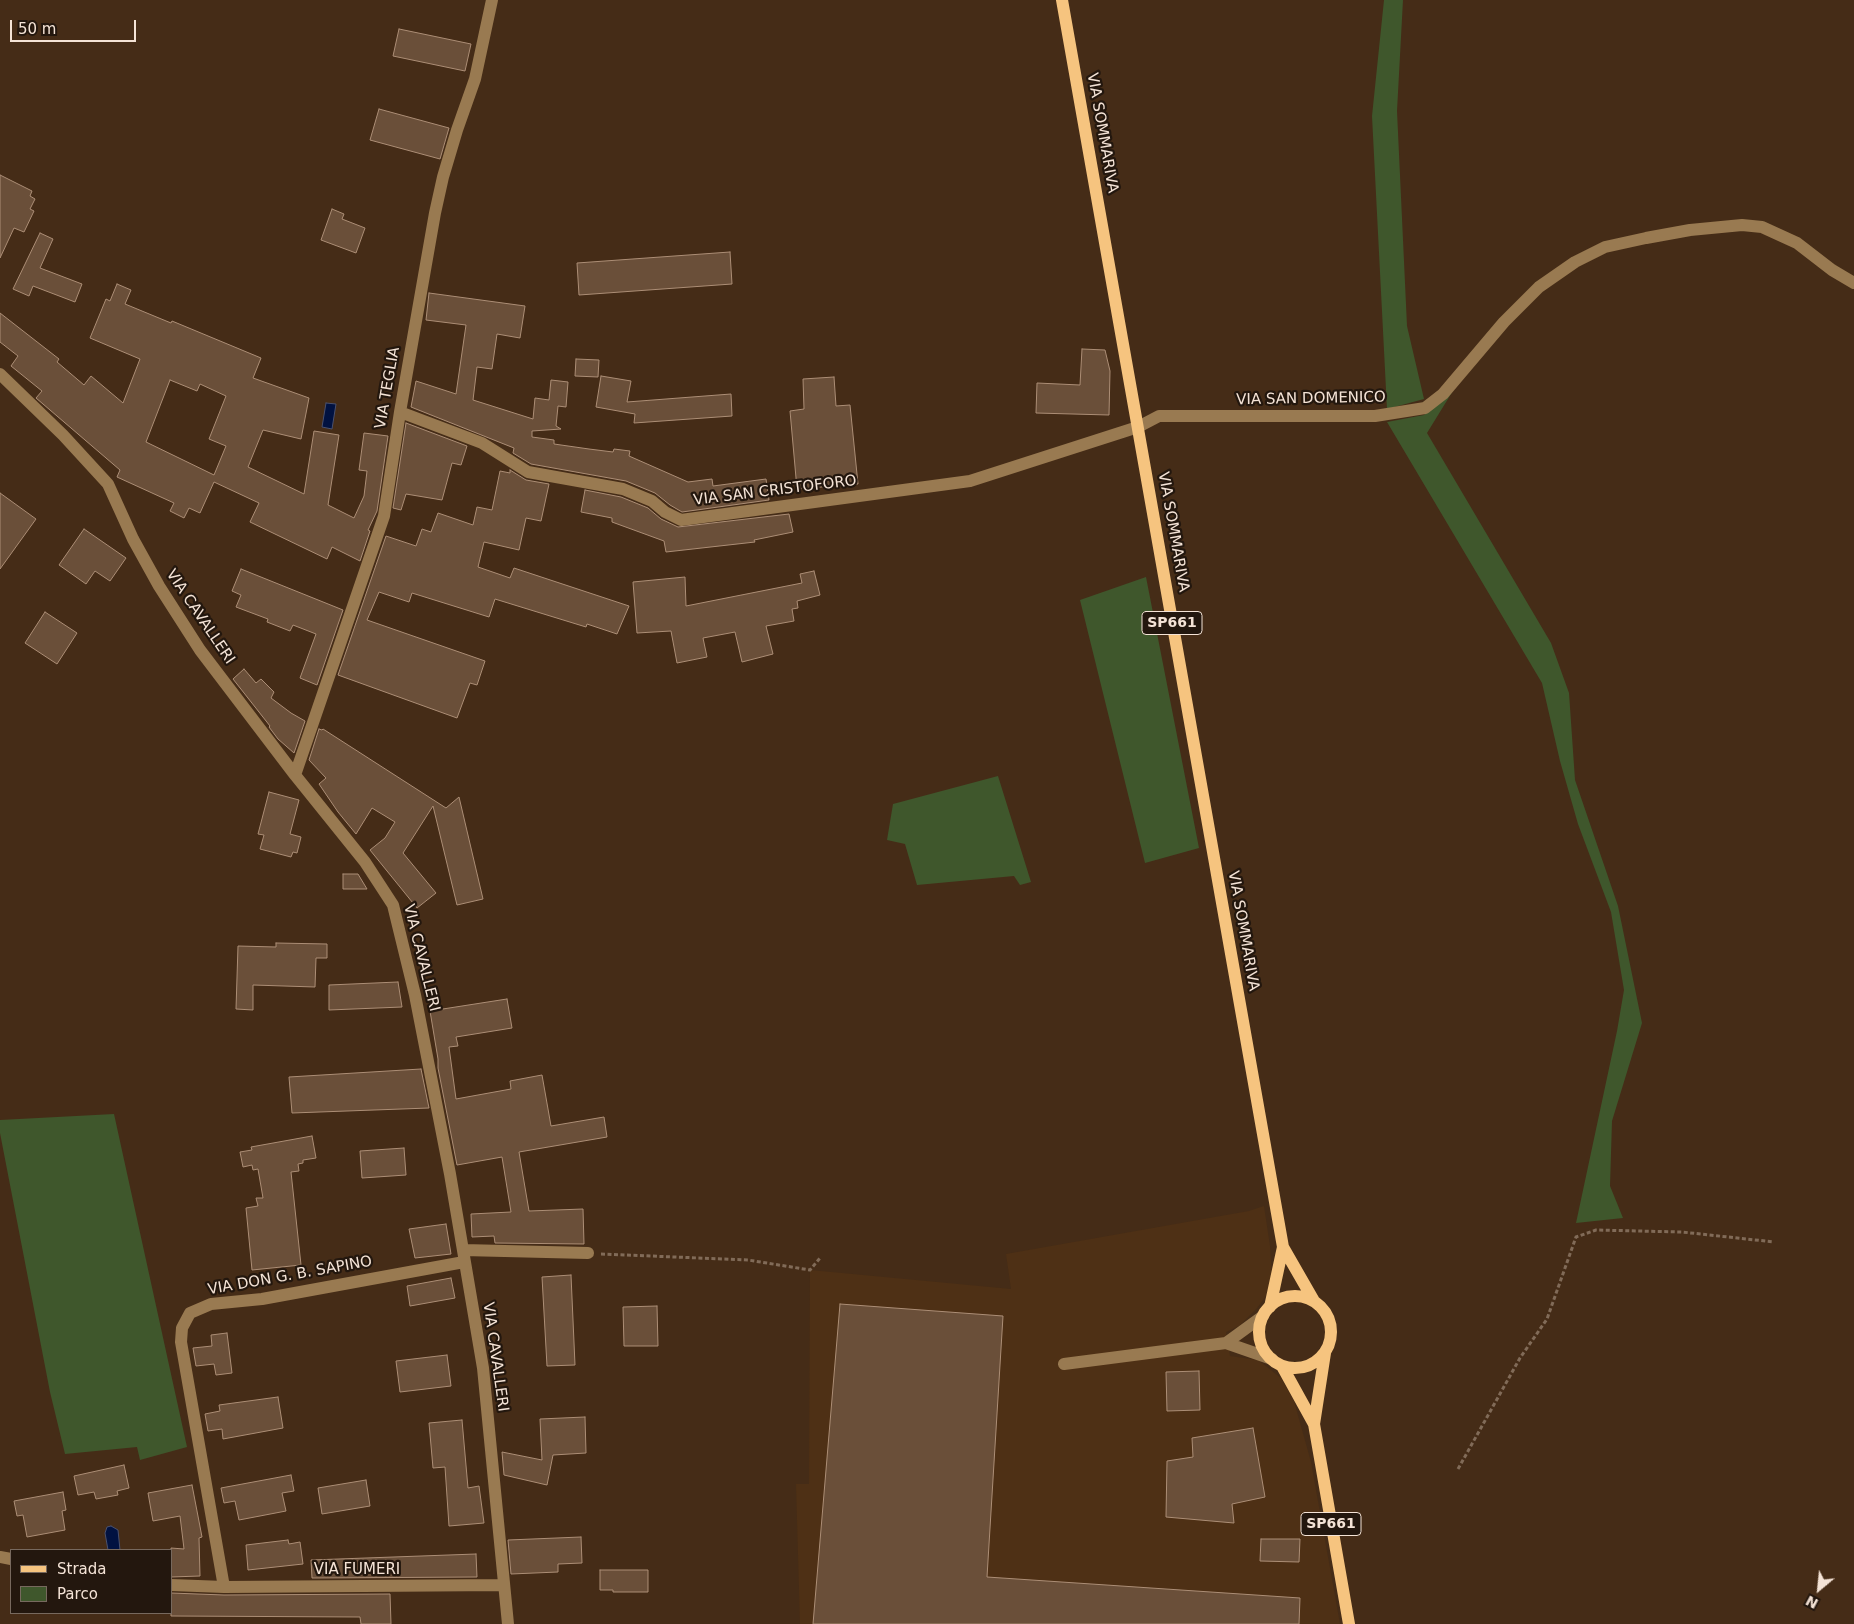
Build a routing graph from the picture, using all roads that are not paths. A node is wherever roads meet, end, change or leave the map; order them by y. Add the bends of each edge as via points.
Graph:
1 (492, 0) edge
2 (1062, 0) edge
3 (1854, 283) edge
4 (0, 375) edge
5 (400, 412) junction
6 (1138, 427) junction
7 (295, 775) junction
8 (1283, 1247) junction
9 (588, 1253) road end
10 (464, 1256) junction
11 (1314, 1301) junction
12 (1267, 1311) junction
13 (1226, 1343) junction
14 (1324, 1353) junction
15 (1277, 1362) junction
16 (1064, 1364) dead end
17 (1314, 1424) junction
18 (172, 1585) edge
19 (504, 1585) junction
20 (224, 1587) junction
21 (508, 1624) edge
22 (1349, 1624) edge

1 - 5 street, VIA TEGLIA via 475,80 443,177
2 - 6 main road, VIA SOMMARIVA / SP661
3 - 6 street, VIA SAN DOMENICO via 1797,242 1762,228 1742,225 1646,238 1605,247 1575,262 1539,288 1504,322 1443,394 1425,408 1375,416 1159,416
4 - 7 street, VIA CAVALLERI via 63,435 108,484 159,586 200,650
5 - 6 street, VIA SAN CRISTOFORO via 482,443 528,472 623,489 652,501 681,520 970,481
5 - 7 street, VIA TEGLIA via 384,516
6 - 8 main road, VIA SOMMARIVA / SP661
7 - 10 street, VIA CAVALLERI via 365,862 393,905 415,995
8 - 11 main road, VIA SOMMARIVA / SP661
8 - 12 main road, VIA SOMMARIVA / SP661
9 - 10 street
10 - 19 street, VIA CAVALLERI via 483,1368
10 - 20 street, VIA DON G. B. SAPINO via 262,1299 212,1304 190,1313 182,1328 181,1342
11 - 12 main road via 1291,1296
11 - 14 main road via 1329,1319 1330,1342
12 - 13 street
12 - 15 main road via 1260,1327 1260,1339 1264,1350
13 - 15 street
13 - 16 street
14 - 15 main road via 1306,1366 1294,1368
14 - 17 main road, SP661
15 - 17 main road, SP661
17 - 22 main road, SP661
18 - 20 street, VIA FUMERI
19 - 20 street, VIA FUMERI
19 - 21 street

